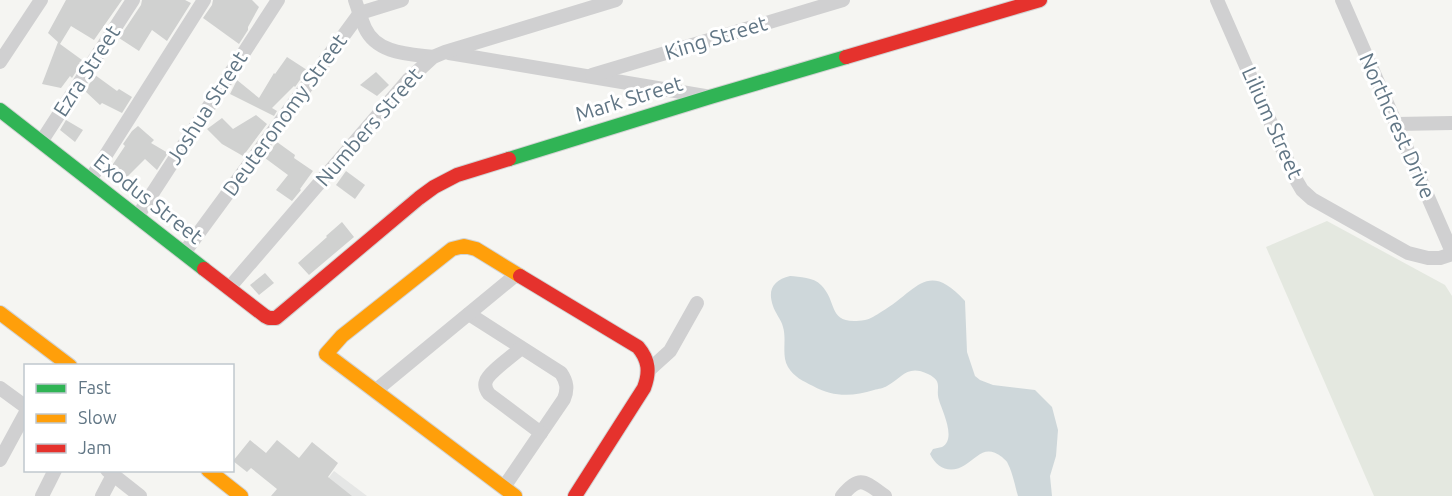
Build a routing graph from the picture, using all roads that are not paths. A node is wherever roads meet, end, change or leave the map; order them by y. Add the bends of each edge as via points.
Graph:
1 (41, 0) edge
2 (133, 0) edge
3 (204, 0) edge
4 (278, 0) edge
5 (402, 0) edge
6 (616, 0) edge
7 (843, 0) edge
8 (1040, 0) edge
9 (1217, 0) edge
10 (1342, 0) edge
11 (357, 6) edge
12 (439, 55) junction
13 (0, 62) edge
14 (588, 76) junction
15 (710, 97) junction
16 (0, 110) edge
17 (1452, 123) edge
18 (1396, 124) junction
19 (41, 141) junction
20 (90, 180) junction
21 (137, 217) junction
22 (184, 253) junction
23 (1452, 253) edge
24 (517, 274) junction
25 (229, 288) junction
26 (697, 303) dead end
27 (0, 313) edge
28 (469, 314) junction
29 (272, 319) joint
30 (521, 348) junction
31 (67, 364) edge
32 (649, 370) junction
33 (0, 388) edge
34 (375, 391) junction
35 (24, 406) edge
36 (24, 416) edge
37 (540, 433) junction
38 (0, 460) edge
39 (54, 472) edge
40 (209, 472) edge
41 (117, 474) edge
42 (504, 487) junction
43 (42, 496) edge
44 (102, 496) edge
45 (140, 496) edge
46 (241, 496) edge
47 (515, 496) edge
48 (575, 496) edge
49 (842, 496) edge
50 (885, 496) edge

1 - 13 street
2 - 19 street, Ezra Street
3 - 20 street
4 - 21 street, Joshua Street
5 - 11 street, Deuteronomy Street
6 - 12 street, Numbers Street
7 - 14 street, King Street
8 - 15 street, Mark Street
9 - 23 street, Lilium Street via 1302,190 1408,253 1428,258
10 - 18 street, Northcrest Drive
11 - 12 street via 364,26 377,43 401,53
11 - 22 street, Deuteronomy Street
12 - 14 street
12 - 25 street, Numbers Street via 408,80
14 - 15 street
15 - 29 street, Mark Street via 457,175 419,198
16 - 19 street, Exodus Street
17 - 18 street
18 - 23 street, Northcrest Drive
19 - 20 street, Exodus Street
20 - 21 street, Exodus Street
21 - 22 street, Exodus Street
22 - 25 street, Exodus Street
24 - 28 street
24 - 32 street via 638,347
24 - 34 street via 476,249 457,247 342,336 326,354
25 - 29 street, Exodus Street
26 - 32 street via 670,351
27 - 31 street
28 - 30 street
28 - 34 street
30 - 37 street via 561,373 567,386 564,399
30 - 37 street via 489,375 486,390
32 - 48 street via 644,388
33 - 35 street
34 - 42 street
36 - 38 street
37 - 42 street
39 - 43 street
40 - 46 street
41 - 44 street
41 - 45 street
42 - 47 street
49 - 50 street via 852,484 862,483

